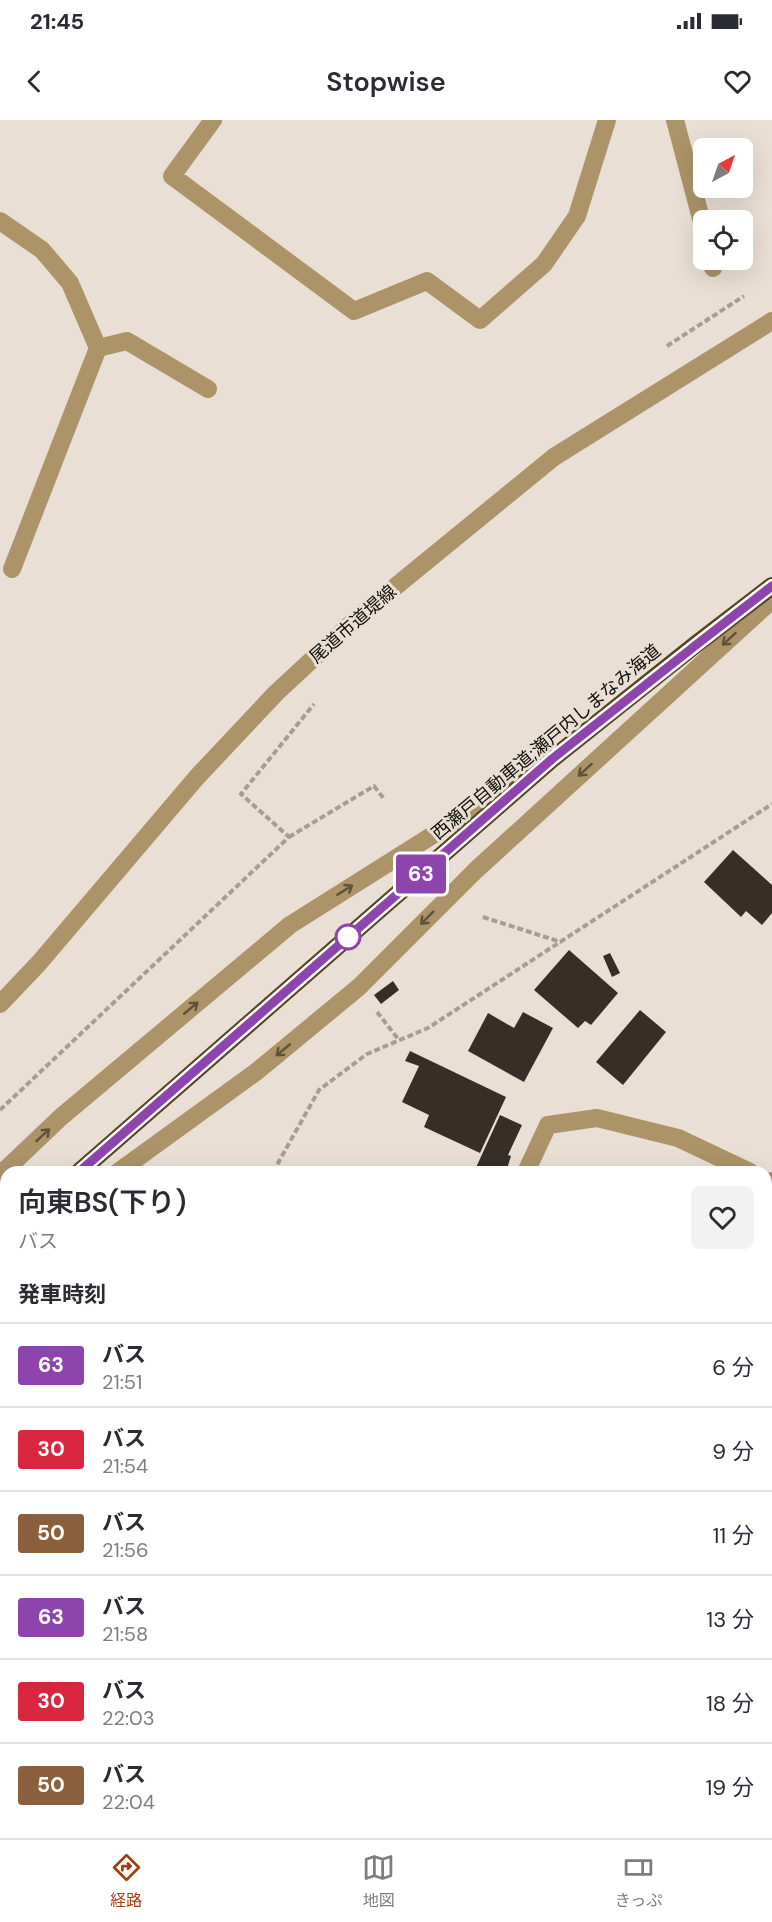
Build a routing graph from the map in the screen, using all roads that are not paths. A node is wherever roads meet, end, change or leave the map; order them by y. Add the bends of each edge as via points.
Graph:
1 (213, 120) edge
2 (607, 120) edge
3 (675, 120) edge
4 (699, 210) edge
5 (0, 221) edge
6 (772, 321) edge
7 (98, 348) junction
8 (208, 389) dead end
9 (12, 569) dead end
10 (772, 586) edge
11 (772, 600) edge
12 (552, 759) junction
13 (0, 1004) edge
14 (9, 1166) edge
15 (86, 1166) edge
16 (126, 1166) edge
17 (528, 1166) edge
18 (737, 1166) edge

1 - 2 street via 172,176 354,311 427,281 480,320 544,264 576,216
3 - 4 street
5 - 7 street via 42,250 69,283
6 - 13 street, 尾道市道堤線 via 554,458 357,618 276,693 197,777
7 - 8 street via 127,341
7 - 9 street
10 - 12 highway, 西瀬戸自動車道;瀬戸内しまなみ海道
11 -> 16 street via 476,870 359,987 256,1072
14 -> 12 street via 61,1117 290,925
12 - 15 highway, 西瀬戸自動車道;瀬戸内しまなみ海道
17 - 18 street via 548,1125 597,1118 678,1138

